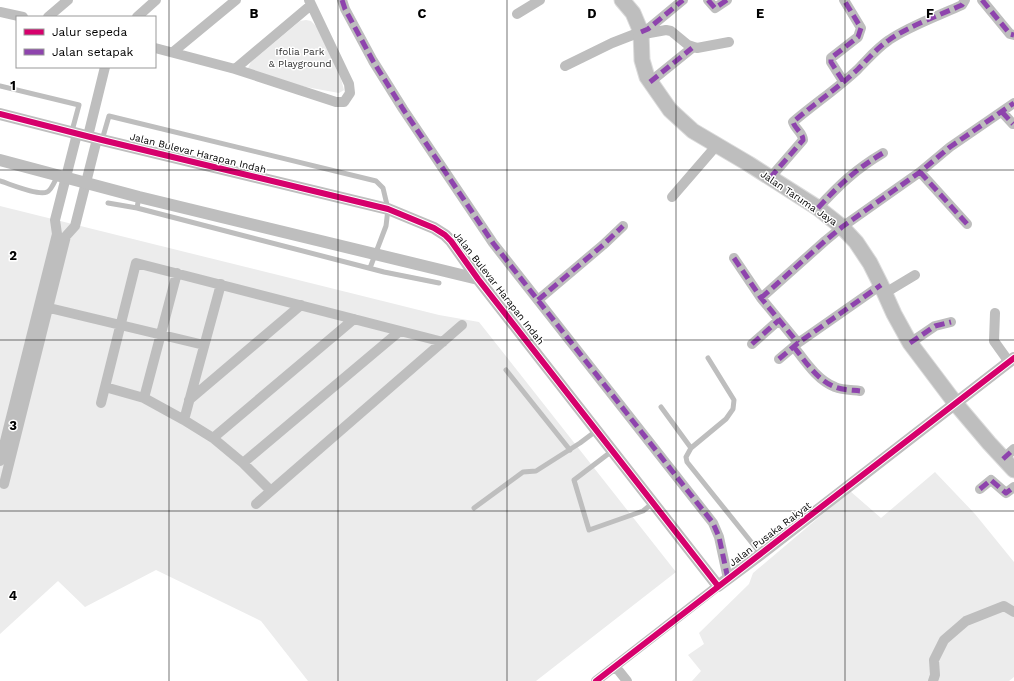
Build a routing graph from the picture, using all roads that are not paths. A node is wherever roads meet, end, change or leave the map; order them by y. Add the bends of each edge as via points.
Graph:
1 (68, 0) edge
2 (156, 0) edge
3 (236, 0) edge
4 (342, 0) edge
5 (540, 0) edge
6 (622, 0) edge
7 (683, 0) edge
8 (708, 0) edge
9 (727, 0) edge
10 (844, 0) edge
11 (965, 0) edge
12 (982, 0) edge
13 (310, 3) edge
14 (0, 12) edge
15 (516, 14) dead end
16 (18, 16) edge
17 (49, 16) edge
18 (138, 16) edge
19 (641, 33) junction
20 (1014, 35) edge
21 (729, 42) dead end
22 (156, 48) edge
23 (692, 48) junction
24 (174, 52) junction
25 (565, 66) dead end
26 (105, 68) edge
27 (235, 69) junction
28 (843, 81) junction
29 (650, 82) junction
30 (0, 86) edge
31 (1014, 103) edge
32 (1002, 112) junction
33 (0, 114) edge
34 (1013, 124) edge
35 (87, 136) junction
36 (717, 145) junction
37 (883, 153) dead end
38 (0, 160) edge
39 (920, 172) junction
40 (62, 177) junction
41 (770, 178) junction
42 (0, 181) edge
43 (86, 183) junction
44 (672, 197) dead end
45 (108, 203) dead end
46 (138, 203) junction
47 (818, 208) junction
48 (388, 209) junction
49 (967, 224) dead end
50 (623, 226) dead end
51 (842, 227) junction
52 (62, 235) junction
53 (376, 254) junction
54 (734, 258) dead end
55 (370, 268) junction
56 (177, 273) junction
57 (915, 275) dead end
58 (478, 279) junction
59 (439, 283) dead end
60 (221, 284) junction
61 (883, 289) junction
62 (761, 298) junction
63 (538, 300) junction
64 (301, 305) junction
65 (44, 307) junction
66 (995, 313) dead end
67 (354, 319) junction
68 (779, 320) junction
69 (951, 322) dead end
70 (120, 325) junction
71 (462, 325) dead end
72 (400, 331) junction
73 (161, 335) junction
74 (443, 342) junction
75 (910, 343) junction
76 (752, 344) dead end
77 (204, 345) junction
78 (796, 345) junction
79 (708, 358) dead end
80 (779, 359) dead end
81 (1011, 360) edge
82 (506, 370) dead end
83 (105, 386) junction
84 (860, 391) dead end
85 (144, 398) junction
86 (189, 400) junction
87 (100, 403) dead end
88 (956, 404) junction
89 (661, 407) dead end
90 (184, 420) junction
91 (597, 430) junction
92 (213, 438) junction
93 (691, 448) junction
94 (570, 450) junction
95 (613, 450) junction
96 (1009, 454) edge
97 (0, 462) edge
98 (243, 463) junction
99 (1014, 470) edge
100 (4, 484) dead end
101 (1014, 486) edge
102 (980, 489) dead end
103 (271, 491) junction
104 (654, 503) junction
105 (256, 504) dead end
106 (474, 508) dead end
107 (761, 554) junction
108 (728, 579) junction
109 (718, 586) junction
110 (1014, 612) edge
111 (615, 666) junction
112 (596, 681) edge
113 (627, 681) edge
114 (933, 681) edge

1 - 17 street
2 - 18 street
3 - 24 street
4 - 63 street via 373,61 403,109 493,243
5 - 15 street
6 - 19 main road, Jalan Taruma Jaya via 633,13
7 - 19 street
8 - 9 street via 715,8
10 - 28 street via 861,28 858,37 831,58
11 - 28 street via 962,5 889,40
12 - 20 street via 1010,34
13 - 27 street
13 - 27 street via 349,84 350,93 344,102 336,102
14 - 16 street
19 - 23 street via 670,31
19 - 25 street via 612,43
19 - 29 main road, Jalan Taruma Jaya via 643,69
21 - 23 street
22 - 24 street
23 - 29 street
24 - 27 street
26 - 35 street
28 - 41 street via 793,122 803,140
29 - 36 main road, Jalan Taruma Jaya via 686,126
30 - 35 lane via 79,106
31 - 32 street
32 - 34 street
32 - 39 street via 950,147
33 - 35 street, Jalan Bulevar Harapan Indah
35 - 40 street
35 - 43 street
35 - 48 street, Jalan Bulevar Harapan Indah
35 - 48 lane via 108,116 372,180 381,185
36 - 41 main road, Jalan Taruma Jaya
36 - 44 street
37 - 47 street via 848,177
38 - 40 street, Jalan Bulevar Harapan Indah
39 - 49 street
39 - 51 street
40 - 42 lane via 50,190 44,192
40 - 43 street, Jalan Bulevar Harapan Indah
40 - 52 street via 55,220
41 - 47 main road, Jalan Taruma Jaya
43 - 46 street, Jalan Bulevar Harapan Indah
43 - 52 street via 75,226
45 - 46 lane
46 - 53 street, Jalan Bulevar Harapan Indah
46 - 55 lane
47 - 51 main road, Jalan Taruma Jaya
48 - 53 lane via 386,226
48 - 58 street, Jalan Bulevar Harapan Indah via 445,235
50 - 63 street
51 - 61 main road, Jalan Taruma Jaya via 862,251
51 - 62 street
52 - 65 street
53 - 55 lane
53 - 58 street, Jalan Bulevar Harapan Indah
54 - 62 street
55 - 59 lane
56 - 60 street
56 - 70 street via 136,263
56 - 73 street
57 - 61 street
58 - 91 street, Jalan Bulevar Harapan Indah
60 - 64 street
60 - 77 street
61 - 75 main road, Jalan Taruma Jaya
61 - 78 street
62 - 68 street
63 - 108 street via 713,523 719,537
64 - 67 street
64 - 86 street
65 - 70 street
65 - 97 street
65 - 100 street
66 - 81 street via 994,341
67 - 72 street
67 - 92 street
68 - 76 street
68 - 78 street
69 - 75 street via 935,326
70 - 73 street
70 - 83 street
71 - 74 street
72 - 74 street
72 - 98 street
73 - 77 street
73 - 85 street
74 - 103 street
75 - 88 main road, Jalan Taruma Jaya
77 - 86 street
78 - 80 street
78 - 84 street via 814,372 824,380 835,386
79 - 93 lane via 734,400 734,409 726,419
81 - 88 street, Jalan Pusaka Rakyat
82 - 94 lane
83 - 85 street
83 - 87 street
85 - 90 street
86 - 90 street
88 - 96 main road, Jalan Taruma Jaya
88 - 107 street, Jalan Pusaka Rakyat
89 - 93 lane
90 - 92 street
91 - 94 lane
91 - 95 street, Jalan Bulevar Harapan Indah
92 - 98 street
93 - 107 lane via 686,457 687,462
94 - 106 lane via 536,471 523,472
95 - 104 street, Jalan Bulevar Harapan Indah
95 - 104 lane via 574,480 589,530 643,511
96 - 99 main road, Jalan Taruma Jaya
98 - 103 street
101 - 102 street via 1006,493 991,480
103 - 105 street
104 - 109 street, Jalan Bulevar Harapan Indah
107 - 108 street, Jalan Pusaka Rakyat
108 - 109 street, Jalan Pusaka Rakyat
109 - 111 street, Jalan Pusaka Rakyat
110 - 114 street via 1004,606 966,621 944,640 934,660
111 - 112 street, Jalan Pusaka Rakyat
111 - 113 street

